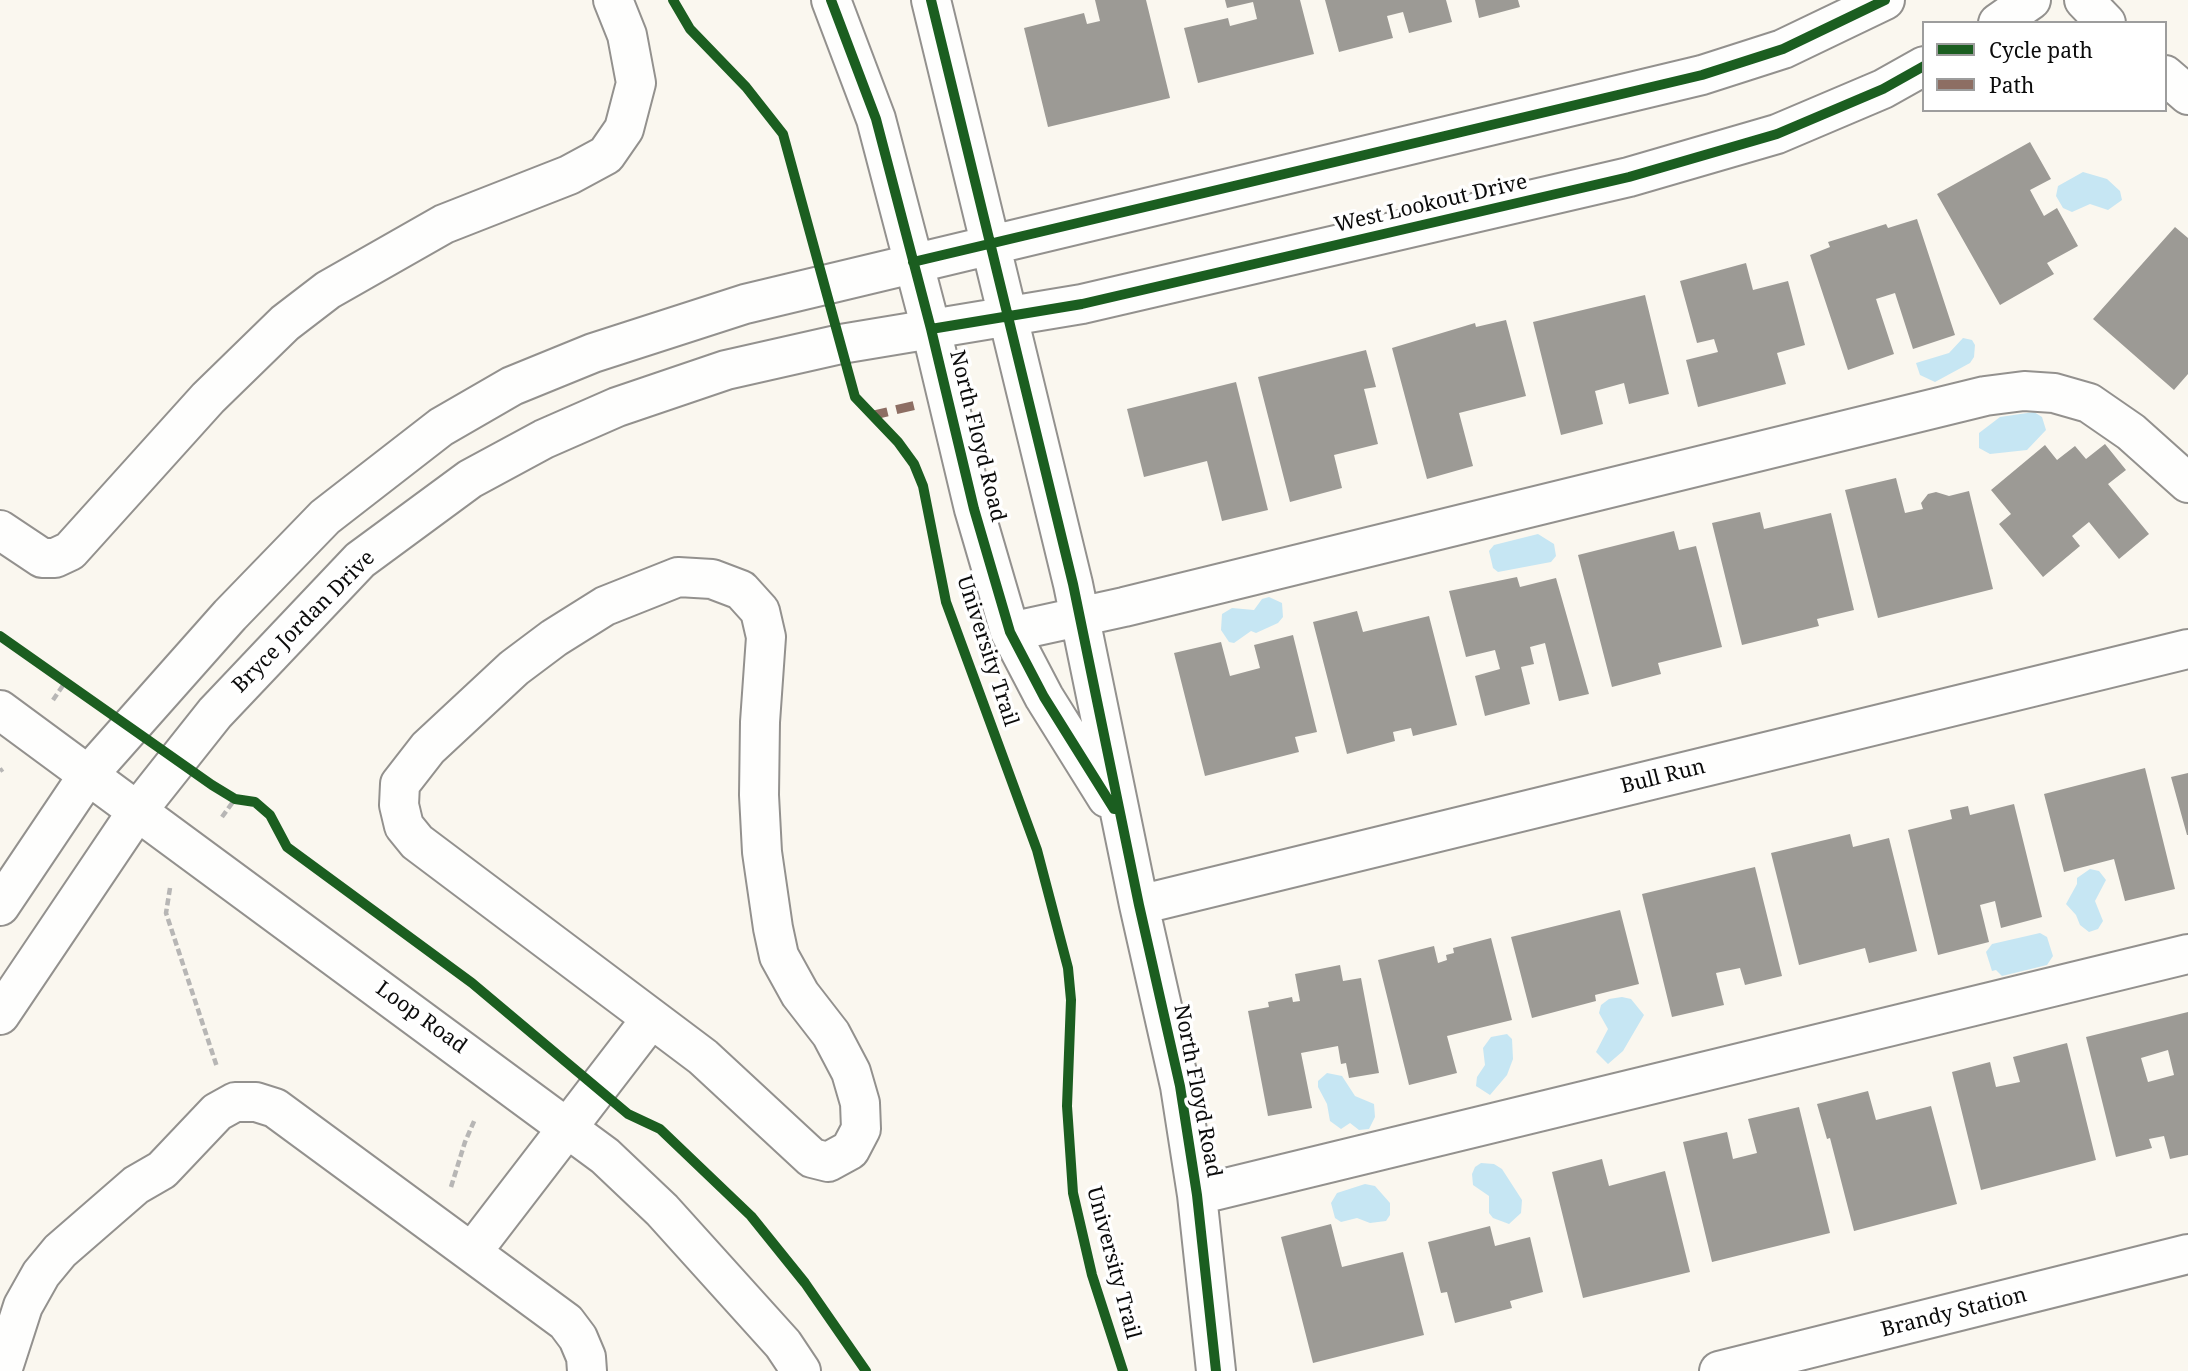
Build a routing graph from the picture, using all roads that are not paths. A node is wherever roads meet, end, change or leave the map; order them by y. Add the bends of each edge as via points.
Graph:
1 (613, 0) edge
2 (831, 0) edge
3 (931, 0) edge
4 (1885, 0) edge
5 (2031, 0) edge
6 (2084, 0) edge
7 (2001, 21) edge
8 (2104, 21) edge
9 (1922, 67) edge
10 (2167, 77) edge
11 (2188, 95) edge
12 (989, 243) junction
13 (913, 262) junction
14 (1007, 316) junction
15 (931, 329) junction
16 (2188, 483) edge
17 (0, 530) edge
18 (1079, 616) junction
19 (1010, 632) junction
20 (2188, 649) edge
21 (0, 710) edge
22 (88, 775) junction
23 (138, 810) junction
24 (1121, 821) junction
25 (1139, 905) junction
26 (0, 906) edge
27 (2188, 954) edge
28 (0, 1015) edge
29 (651, 1019) junction
30 (569, 1127) junction
31 (1197, 1195) junction
32 (472, 1252) junction
33 (2188, 1254) edge
34 (2, 1371) edge
35 (587, 1371) edge
36 (801, 1371) edge
37 (1216, 1371) edge
38 (1719, 1371) edge

1 - 17 street via 627,35 636,83 624,129 606,155 569,175 444,224 328,290 240,366 70,551 42,558
2 - 13 street, North Floyd Road via 876,119
3 - 12 street, North Floyd Road
4 - 12 street via 1783,49 1702,75
5 - 7 street
6 - 8 street
9 - 14 street, West Lookout Drive via 1883,89 1777,134 1629,177 1082,304
10 - 11 street
12 - 13 street
12 - 14 street, North Floyd Road
13 - 15 street, North Floyd Road
13 - 22 street via 745,304 593,353 512,386 441,427 325,517 230,615
14 - 15 street, West Lookout Drive
14 - 18 street, North Floyd Road
15 - 19 street, North Floyd Road via 974,509
15 - 23 street, Bryce Jordan Drive via 726,370 617,407 470,479 360,560 215,713
16 - 18 street via 2131,432 2089,403 2024,391 1985,396
18 - 19 street
18 - 24 street, North Floyd Road
19 - 24 street, North Floyd Road via 1044,697
20 - 25 street, Bull Run
21 - 22 street, Loop Road
22 - 23 street, Loop Road
22 - 26 street
23 - 28 street, Bryce Jordan Drive
23 - 30 street, Loop Road
24 - 25 street, North Floyd Road
25 - 31 street, North Floyd Road via 1180,1086
27 - 31 street
29 - 29 street via 703,1056 812,1158 828,1162 850,1150 861,1129 860,1103 851,1072 779,956 765,875 759,795 766,637 760,611 741,590 712,579 678,577 605,606 554,638 514,668 440,737 400,784 404,826 417,842
29 - 30 street
30 - 32 street
30 - 36 street, Loop Road via 662,1210 783,1344
31 - 37 street, North Floyd Road
32 - 34 street via 275,1108 235,1102 217,1112 162,1170 136,1185 60,1251 23,1306
32 - 35 street via 566,1322 578,1338
33 - 38 street, Brandy Station

